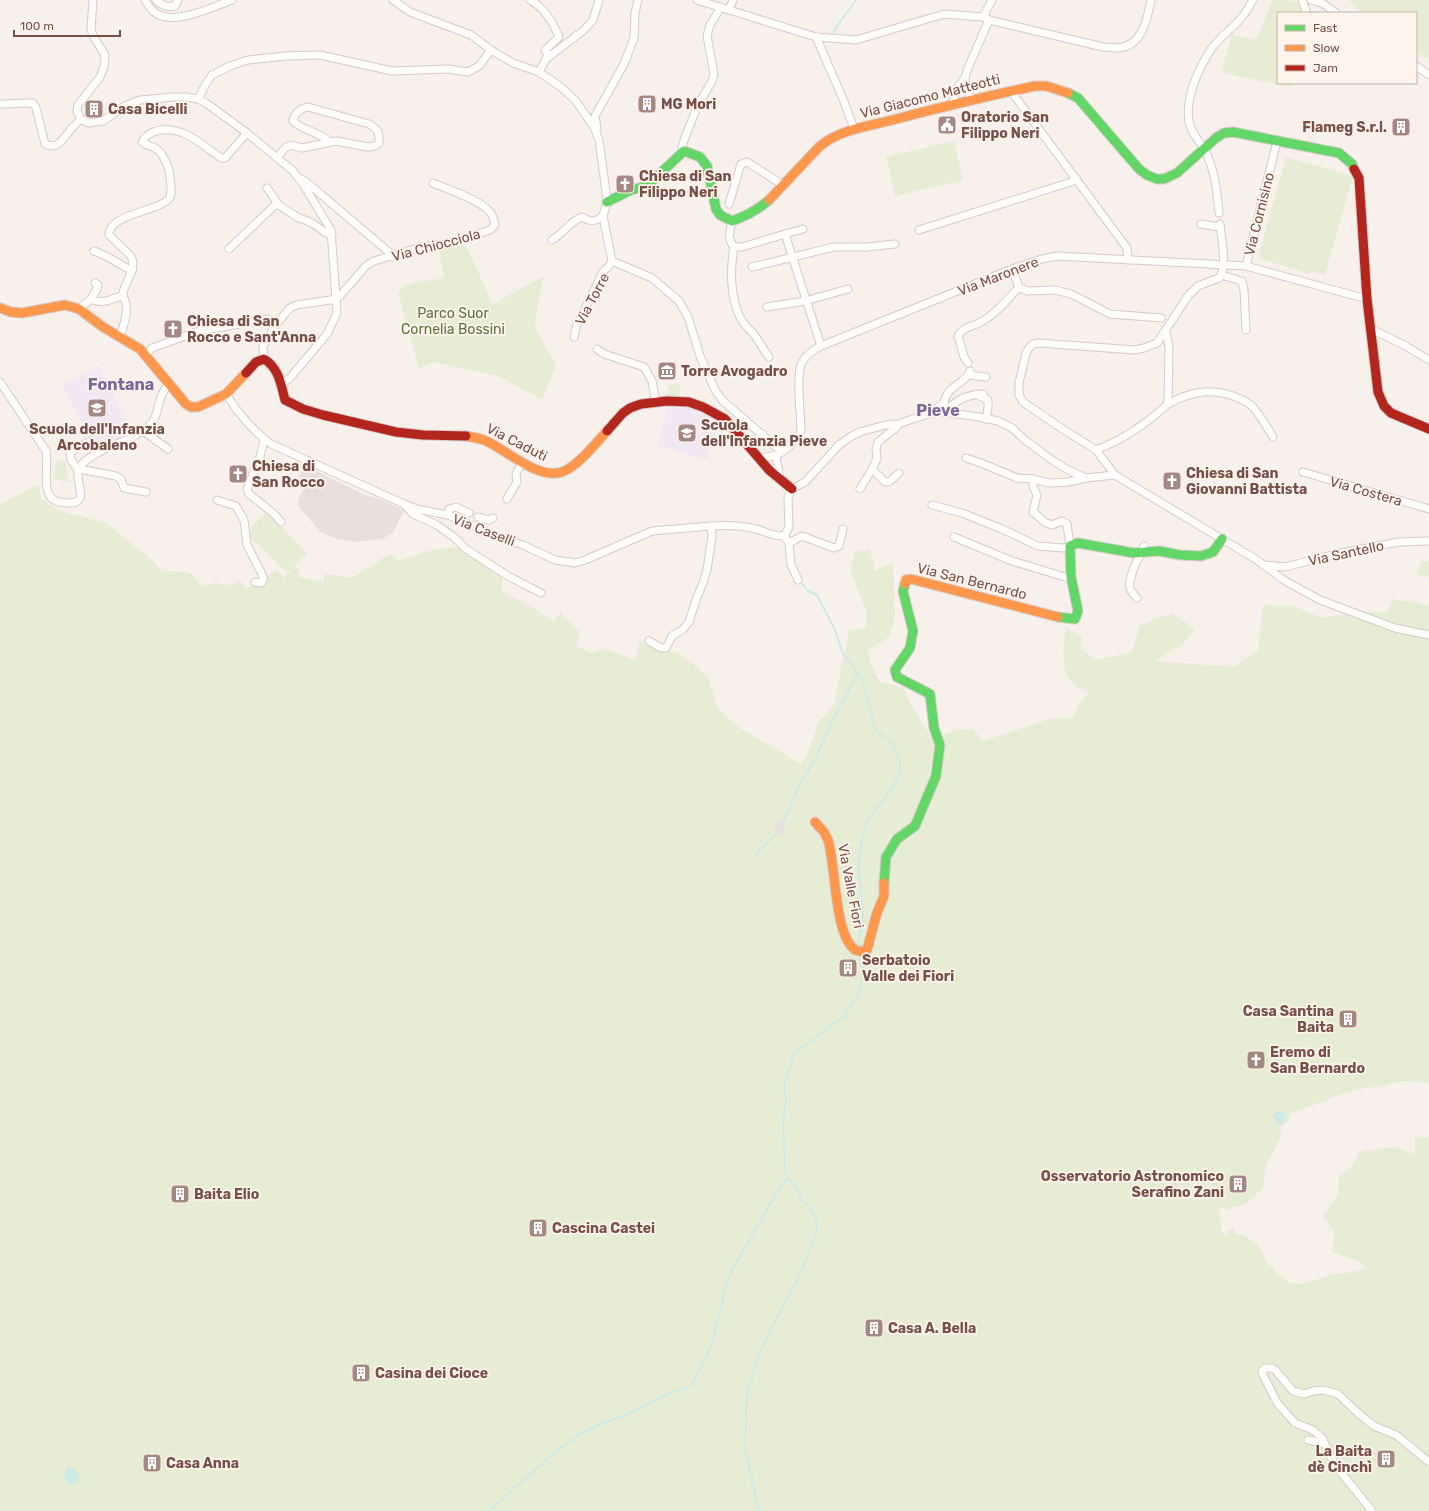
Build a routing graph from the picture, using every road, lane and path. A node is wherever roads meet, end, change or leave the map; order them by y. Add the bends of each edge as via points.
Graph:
1 (93, 0) edge
2 (146, 0) edge
3 (156, 0) edge
4 (178, 0) edge
5 (232, 0) edge
6 (393, 0) edge
7 (530, 0) edge
8 (599, 0) edge
9 (638, 0) edge
10 (697, 0) edge
11 (733, 0) edge
12 (992, 0) edge
13 (1151, 0) edge
14 (1253, 0) edge
15 (1302, 0) edge
16 (1311, 0) edge
17 (721, 7) junction
18 (730, 10) junction
19 (1307, 12) edge
20 (1335, 12) edge
21 (986, 18) junction
22 (816, 37) junction
23 (491, 50) junction
24 (549, 57) junction
25 (1417, 67) edge
26 (539, 72) junction
27 (1429, 75) edge
28 (965, 77) junction
29 (1013, 90) junction
30 (198, 99) junction
31 (972, 100) junction
32 (0, 104) edge
33 (952, 104) junction
34 (81, 119) junction
35 (854, 129) junction
36 (247, 133) junction
37 (598, 136) junction
38 (1277, 141) junction
39 (330, 142) junction
40 (1204, 149) junction
41 (684, 151) junction
42 (277, 158) junction
43 (296, 175) junction
44 (1076, 178) junction
45 (433, 183) dead end
46 (783, 185) junction
47 (267, 188) dead end
48 (611, 200) junction
49 (279, 204) junction
50 (729, 204) dead end
51 (1219, 213) dead end
52 (603, 216) junction
53 (732, 221) junction
54 (1201, 224) dead end
55 (803, 229) dead end
56 (919, 230) dead end
57 (785, 234) junction
58 (332, 235) junction
59 (552, 240) dead end
60 (895, 244) dead end
61 (734, 247) junction
62 (229, 249) dead end
63 (94, 251) dead end
64 (392, 257) junction
65 (792, 257) junction
66 (1128, 260) junction
67 (612, 261) junction
68 (1224, 266) junction
69 (1246, 266) junction
70 (752, 267) dead end
71 (1012, 269) junction
72 (132, 271) junction
73 (1221, 275) junction
74 (95, 283) dead end
75 (1019, 287) junction
76 (848, 289) dead end
77 (123, 295) junction
78 (91, 299) junction
79 (337, 299) junction
80 (1367, 299) junction
81 (805, 301) junction
82 (767, 307) dead end
83 (0, 308) edge
84 (79, 309) junction
85 (1161, 318) dead end
86 (277, 323) junction
87 (1371, 328) junction
88 (1246, 330) dead end
89 (1166, 331) junction
90 (120, 336) junction
91 (574, 337) dead end
92 (821, 346) junction
93 (597, 349) dead end
94 (146, 355) junction
95 (769, 356) dead end
96 (264, 359) junction
97 (1429, 360) edge
98 (968, 363) dead end
99 (986, 377) dead end
100 (0, 382) edge
101 (169, 384) junction
102 (280, 385) junction
103 (226, 394) junction
104 (656, 402) junction
105 (1168, 404) junction
106 (944, 412) junction
107 (931, 413) junction
108 (986, 419) junction
109 (898, 424) junction
110 (1429, 429) edge
111 (144, 430) junction
112 (763, 434) junction
113 (1273, 437) dead end
114 (264, 439) junction
115 (91, 441) dead end
116 (168, 448) dead end
117 (750, 448) junction
118 (1096, 450) junction
119 (779, 454) junction
120 (757, 457) junction
121 (966, 458) dead end
122 (522, 462) junction
123 (872, 469) junction
124 (78, 470) junction
125 (1303, 472) dead end
126 (898, 473) dead end
127 (1115, 475) junction
128 (1086, 478) junction
129 (780, 479) junction
130 (1033, 479) junction
131 (792, 489) junction
132 (860, 489) dead end
133 (146, 492) dead end
134 (507, 499) dead end
135 (217, 500) dead end
136 (404, 504) junction
137 (932, 505) dead end
138 (1429, 509) edge
139 (469, 513) dead end
140 (448, 515) junction
141 (478, 517) dead end
142 (493, 518) dead end
143 (281, 522) dead end
144 (711, 526) junction
145 (843, 529) dead end
146 (784, 536) junction
147 (954, 537) dead end
148 (1222, 539) junction
149 (1429, 541) edge
150 (790, 542) junction
151 (1070, 546) junction
152 (1143, 549) junction
153 (1263, 565) junction
154 (1071, 577) junction
155 (798, 580) dead end
156 (256, 582) dead end
157 (541, 594) dead end
158 (1137, 598) dead end
159 (1429, 635) edge
160 (649, 641) dead end
161 (937, 736) joint
162 (815, 822) dead end
163 (1308, 1440) dead end
164 (1324, 1443) junction
165 (1429, 1462) edge
166 (1372, 1511) edge

1 - 34 street via 92,30 94,39 105,55 104,67 100,77 78,105 77,111
2 - 5 street via 154,12 162,17 175,18
3 - 4 street via 171,7 175,6
6 - 23 street via 410,12 471,35
7 - 24 street via 538,4 551,20 559,37 545,50
8 - 24 street via 593,20
9 - 37 street via 634,38 624,64 595,116
10 - 17 street
11 - 18 street
12 - 21 street
13 - 21 street via 1142,33 1131,44 1119,48 1102,47
14 - 40 street via 1242,17 1210,50 1191,92 1187,115 1193,133
15 - 19 street
16 - 20 street via 1322,3
17 - 18 street
17 - 41 street via 710,25 707,36 714,74 697,107 683,143
18 - 22 street
21 - 22 street via 944,14 856,40
21 - 28 street
22 - 35 street, Via Giacomo Matteotti
23 - 26 street via 513,63
23 - 30 street via 479,66 468,72 448,69 392,70 320,55 248,60 212,75
24 - 26 street
25 - 27 street
26 - 37 street via 568,92 588,117
28 - 31 street
28 - 33 street
29 - 31 street, Via Giacomo Matteotti
29 - 40 street, Via Giacomo Matteotti via 1046,86 1078,98 1139,169 1153,178 1164,179 1175,175
29 - 44 street via 1016,98
30 - 34 street via 180,97 140,100 125,106 103,121 88,123
30 - 36 street
31 - 33 street, Via Giacomo Matteotti
32 - 34 street via 33,104 44,144 49,146 60,143
33 - 35 street, Via Giacomo Matteotti
35 - 46 street, Via Giacomo Matteotti via 823,143
36 - 42 street
36 - 72 street via 225,158 221,158 182,132 159,130 144,138 142,142 159,151 165,160 170,173 171,193 161,204 120,220 109,230 109,235 133,258
37 - 48 street via 606,192
38 - 40 street, Via Giacomo Matteotti via 1233,132 1224,133
38 - 69 street, Via Cornisino
38 - 80 street, Via Giacomo Matteotti via 1338,153 1352,164 1359,178
39 - 39 street via 368,147 379,143 380,136 377,129 369,124 308,107 302,108 294,117 296,124
39 - 42 street via 302,148 291,145
40 - 51 street via 1215,177
41 - 48 street via 647,186 631,190
41 - 53 street via 700,157 707,166 716,209 720,215
42 - 43 street
43 - 58 street via 328,224
43 - 64 street
44 - 56 street via 1071,182
44 - 66 street via 1127,248
45 - 64 street, Via Chiocciola via 481,204 489,210 495,225 490,230 466,238 421,247
46 - 50 street via 747,162 741,164
46 - 53 street, Via Giacomo Matteotti via 756,212
47 - 49 street
48 - 52 street
49 - 58 street via 297,217
49 - 62 street
52 - 59 street via 596,221 577,218
52 - 67 street
53 - 61 street via 729,237
54 - 68 street via 1220,226
55 - 57 street
57 - 61 street
57 - 65 street
58 - 79 street
60 - 65 street via 834,247
61 - 95 street via 732,273 738,312
63 - 72 street
64 - 79 street, Via Chiocciola via 367,265
65 - 70 street
65 - 81 street
66 - 68 street, Via Cornisino
66 - 71 street, Via Maronere via 1057,256
67 - 91 street, Via Torre via 576,327
67 - 112 street via 652,278 679,301 688,317 700,356 715,390 723,401
68 - 69 street, Via Cornisino
68 - 73 street
69 - 80 street
71 - 75 street
71 - 92 street, Via Maronere
72 - 77 street
73 - 88 street via 1242,281
73 - 89 street via 1198,286 1188,296
74 - 78 street via 98,285 97,289
75 - 85 street via 1027,291 1055,290 1071,294 1110,314
75 - 98 street via 986,319 962,330 958,336
76 - 81 street
77 - 78 street via 96,302
77 - 90 street via 127,310
78 - 84 street
79 - 86 street via 297,305 290,308
79 - 102 street via 337,313 327,334 289,380
80 - 87 street, Via Giacomo Matteotti
81 - 82 street
81 - 92 street
83 - 84 street via 22,313 65,306
84 - 90 street via 102,327
86 - 94 street via 268,319 199,331 152,348
86 - 96 street via 263,346
87 - 97 street
87 - 110 street, Via Giacomo Matteotti via 1378,392 1382,402 1391,413
89 - 105 street via 1169,348
89 - 118 street via 1157,343 1135,350 1039,343 1028,348 1019,383 1019,395 1023,402
90 - 94 street
92 - 119 street, Via Maronere via 811,352 801,364 801,432
93 - 104 street via 604,354 644,367 652,381
94 - 101 street
96 - 102 street, Via Caduti via 275,367
96 - 103 street via 256,362
99 - 107 street via 969,373 945,394 944,403
100 - 124 street via 46,451 46,488 49,496 55,500 74,503 79,500 81,493 77,479
101 - 103 street via 191,407 198,407
101 - 111 street via 163,390 154,420
102 - 122 street, Via Caduti via 285,400 296,407 415,435 454,434 475,437
103 - 114 street, Via Caselli
104 - 117 street, Via Caduti via 689,402 726,418
104 - 122 street, Via Caduti via 641,404 623,413 573,466 562,472 541,472
105 - 113 street via 1188,395 1207,391 1221,392 1252,406
105 - 118 street via 1130,434
106 - 107 street
106 - 108 street
106 - 108 street via 960,399 980,394 988,400
107 - 109 street
108 - 128 street via 998,421 1012,428 1052,460
109 - 123 street via 878,442 877,460
109 - 131 street via 885,425 850,437 839,445 805,482
111 - 116 street
111 - 124 street via 101,451 82,464
112 - 117 street
112 - 119 street
114 - 136 street, Via Caselli
114 - 143 street via 248,489 249,494
115 - 124 street via 75,448 70,454
117 - 120 street, Via Caduti
118 - 127 street
119 - 120 street via 766,458
119 - 129 street
120 - 129 street, Via Caduti
121 - 130 street via 1017,478
122 - 134 street via 516,474 517,482
123 - 126 street via 885,482 889,482
123 - 132 street
124 - 133 street via 116,476 121,479 124,488
125 - 138 street, Via Costera
127 - 128 street
127 - 148 street
128 - 130 street via 1049,483
129 - 131 street, Via Caduti
130 - 151 street, Via San Bernardo via 1037,494 1033,512 1046,523 1052,525 1062,521 1067,524
131 - 146 street via 788,498 789,527
135 - 156 street via 236,506 244,520 247,546 264,580 261,583
136 - 140 street, Via Caselli
136 - 157 street via 413,514 437,525 472,553
137 - 151 street via 962,513 1038,546
139 - 140 street via 456,507 449,510
140 - 144 street, Via Caselli via 555,560 575,563 652,531
141 - 142 street via 490,520
144 - 146 street, Via Caselli via 729,525 756,529 778,537
144 - 160 street via 707,570 690,622 672,636 666,648
145 - 150 street via 839,546 834,548 802,536
146 - 150 street
147 - 154 street, Via San Bernardo via 1012,561
148 - 152 street via 1213,552 1202,556
148 - 153 street
149 - 153 street, Via Santello via 1398,542 1368,547 1285,567
150 - 155 street via 791,565
151 - 152 street via 1078,543 1134,553
151 - 154 street, Via San Bernardo
152 - 158 street via 1129,587
153 - 159 street via 1285,582 1320,600 1396,628
154 - 161 street, Via San Bernardo via 1078,611 1075,619 1062,618 911,579 906,580 903,591 913,631 910,648 895,670 897,676 930,694
161 - 162 street, Via Valle Fiori via 940,745 936,776 915,826 897,839 886,857 884,896 876,913 866,950 863,952 853,948 847,938 828,841
163 - 164 street
164 - 165 street via 1313,1430 1295,1423 1278,1404 1263,1375 1264,1368 1272,1368 1293,1391 1304,1394 1323,1390 1338,1394 1374,1426 1396,1435
164 - 166 street via 1335,1465

